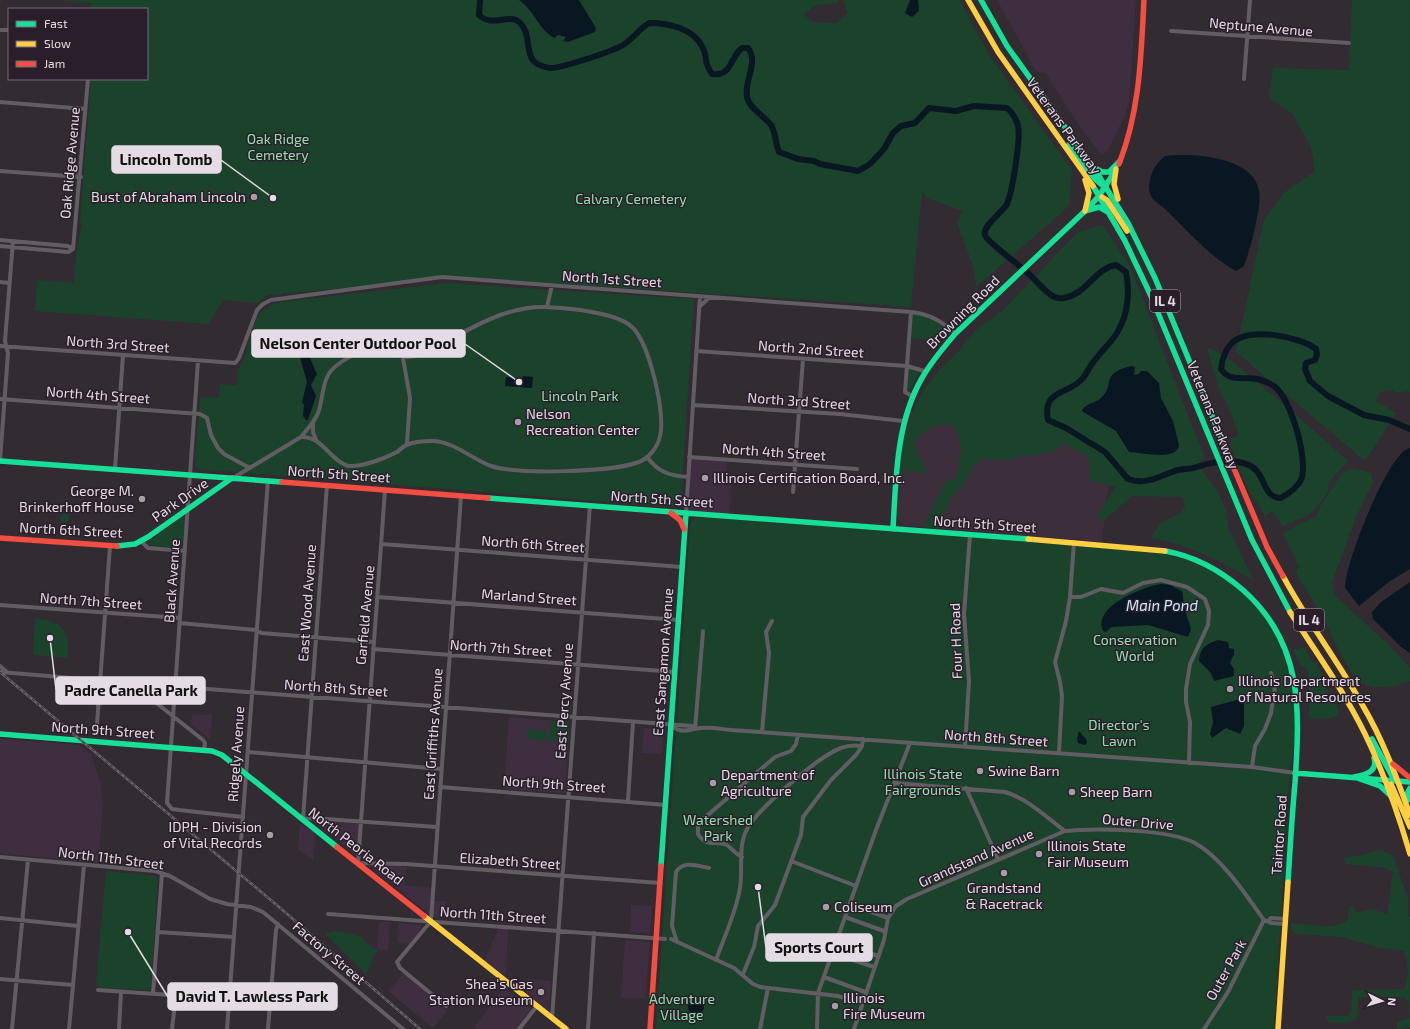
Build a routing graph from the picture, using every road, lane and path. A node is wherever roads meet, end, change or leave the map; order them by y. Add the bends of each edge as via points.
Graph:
1 (968, 0) edge
2 (981, 0) edge
3 (1144, 0) edge
4 (1250, 0) edge
5 (1171, 31) dead end
6 (1247, 37) junction
7 (1349, 43) dead end
8 (1244, 79) dead end
9 (88, 80) edge
10 (0, 102) edge
11 (85, 109) junction
12 (1048, 124) junction
13 (1068, 152) junction
14 (1120, 161) junction
15 (1092, 166) junction
16 (1116, 168) junction
17 (0, 171) edge
18 (81, 177) junction
19 (1106, 186) junction
20 (1099, 196) junction
21 (1085, 211) junction
22 (1110, 214) junction
23 (1133, 233) junction
24 (0, 240) edge
25 (13, 241) junction
26 (0, 246) edge
27 (12, 247) junction
28 (74, 249) junction
29 (1155, 278) junction
30 (0, 282) edge
31 (9, 282) junction
32 (552, 285) junction
33 (700, 296) junction
34 (711, 297) junction
35 (548, 307) junction
36 (699, 308) junction
37 (911, 312) junction
38 (955, 334) junction
39 (0, 346) edge
40 (6, 347) junction
41 (696, 351) junction
42 (123, 356) junction
43 (403, 358) junction
44 (802, 359) junction
45 (198, 361) junction
46 (235, 363) joint
47 (907, 366) junction
48 (924, 371) junction
49 (912, 396) junction
50 (2, 399) edge
51 (693, 405) junction
52 (119, 408) junction
53 (799, 412) junction
54 (194, 414) junction
55 (903, 421) junction
56 (313, 424) junction
57 (301, 437) junction
58 (317, 441) junction
59 (407, 444) junction
60 (647, 457) junction
61 (689, 457) junction
62 (0, 461) edge
63 (795, 465) junction
64 (248, 467) junction
65 (857, 469) dead end
66 (115, 470) junction
67 (191, 475) junction
68 (206, 476) junction
69 (688, 477) junction
70 (233, 478) junction
71 (242, 479) junction
72 (268, 480) junction
73 (327, 485) junction
74 (220, 486) junction
75 (385, 490) junction
76 (793, 492) dead end
77 (461, 496) junction
78 (204, 497) junction
79 (590, 505) junction
80 (188, 508) junction
81 (669, 512) junction
82 (686, 513) junction
83 (702, 514) junction
84 (893, 529) junction
85 (685, 531) junction
86 (970, 535) junction
87 (0, 538) edge
88 (141, 541) junction
89 (1074, 542) junction
90 (382, 544) junction
91 (110, 546) junction
92 (457, 550) junction
93 (185, 551) junction
94 (586, 560) junction
95 (682, 567) junction
96 (378, 596) junction
97 (1070, 597) junction
98 (453, 602) junction
99 (0, 605) edge
100 (104, 612) junction
101 (582, 612) junction
102 (180, 620) junction
103 (678, 620) junction
104 (772, 621) dead end
105 (257, 630) junction
106 (703, 631) dead end
107 (316, 637) junction
108 (374, 642) junction
109 (1284, 644) joint
110 (374, 649) junction
111 (450, 655) junction
112 (578, 665) junction
113 (0, 666) edge
114 (0, 672) edge
115 (7, 672) junction
116 (675, 672) junction
117 (1271, 673) dead end
118 (100, 681) junction
119 (139, 683) junction
120 (175, 686) junction
121 (252, 693) junction
122 (312, 697) junction
123 (370, 702) junction
124 (1351, 707) junction
125 (445, 708) junction
126 (173, 716) junction
127 (574, 717) junction
128 (1357, 718) junction
129 (634, 722) junction
130 (97, 724) dead end
131 (671, 725) junction
132 (696, 729) junction
133 (762, 732) junction
134 (0, 734) edge
135 (798, 735) junction
136 (863, 739) junction
137 (910, 743) junction
138 (862, 746) junction
139 (171, 747) junction
140 (965, 747) junction
141 (204, 750) junction
142 (248, 752) junction
143 (1059, 753) junction
144 (1386, 753) junction
145 (308, 757) junction
146 (366, 762) junction
147 (1189, 763) junction
148 (1252, 767) junction
149 (442, 769) junction
150 (1295, 773) junction
151 (246, 774) junction
152 (1355, 777) junction
153 (1410, 778) edge
154 (1386, 780) junction
155 (1398, 781) junction
156 (1410, 782) edge
157 (894, 783) junction
158 (440, 787) junction
159 (966, 788) junction
160 (1410, 788) edge
161 (568, 797) junction
162 (1394, 800) junction
163 (628, 801) junction
164 (666, 805) junction
165 (1410, 806) edge
166 (1410, 815) edge
167 (243, 817) junction
168 (303, 819) junction
169 (361, 822) junction
170 (437, 827) junction
171 (1410, 827) edge
172 (1065, 831) junction
173 (1410, 854) edge
174 (0, 857) edge
175 (742, 857) junction
176 (998, 859) junction
177 (28, 860) junction
178 (791, 861) junction
179 (358, 863) junction
180 (84, 864) junction
181 (434, 866) junction
182 (709, 868) dead end
183 (162, 873) junction
184 (563, 876) junction
185 (660, 883) junction
186 (856, 886) junction
187 (850, 904) junction
188 (236, 905) junction
189 (328, 914) dead end
190 (845, 917) junction
191 (0, 918) edge
192 (888, 918) junction
193 (1266, 920) junction
194 (23, 921) junction
195 (431, 921) junction
196 (1285, 921) junction
197 (278, 924) junction
198 (78, 926) junction
199 (559, 931) junction
200 (884, 931) junction
201 (158, 932) junction
202 (594, 933) junction
203 (234, 937) junction
204 (656, 938) junction
205 (665, 939) dead end
206 (671, 939) dead end
207 (677, 942) junction
208 (836, 942) junction
209 (832, 953) junction
210 (878, 956) junction
211 (716, 960) junction
212 (874, 967) junction
213 (743, 974) junction
214 (824, 977) junction
215 (0, 979) edge
216 (17, 980) junction
217 (73, 985) junction
218 (768, 988) junction
219 (98, 990) dead end
220 (121, 992) junction
221 (865, 992) junction
222 (153, 993) junction
223 (818, 993) junction
224 (176, 995) junction
225 (229, 999) junction
226 (862, 1003) junction
227 (446, 1006) dead end
228 (536, 1006) junction
229 (552, 1018) junction
230 (12, 1029) edge
231 (69, 1029) edge
232 (118, 1029) edge
233 (172, 1029) edge
234 (227, 1029) edge
235 (268, 1029) edge
236 (403, 1029) edge
237 (519, 1029) edge
238 (566, 1029) edge
239 (588, 1029) edge
240 (650, 1029) edge
241 (760, 1029) edge
242 (817, 1029) edge
243 (854, 1029) edge
244 (1204, 1029) edge
245 (1278, 1029) edge

1 - 12 main road, Veterans Parkway / IL 4 via 998,52
2 - 15 main road, Veterans Parkway / IL 4 via 1011,52
3 - 14 main road, Browning Road via 1134,117
4 - 6 street
5 - 6 street, Neptune Avenue
6 - 7 street, Neptune Avenue
6 - 8 street
9 - 11 street, Oak Ridge Avenue
10 - 11 street
11 - 18 street, Oak Ridge Avenue
12 - 13 main road, Veterans Parkway / IL 4
12 - 19 main road via 1064,139 1096,180
13 - 20 main road, Veterans Parkway / IL 4
13 - 21 main road via 1088,185 1089,197
14 - 15 main road via 1111,171 1106,172
14 - 16 main road, Browning Road
15 - 19 main road, Veterans Parkway / IL 4
16 - 19 main road, Browning Road
16 - 23 main road via 1115,194 1133,226
17 - 18 street
18 - 28 street, Oak Ridge Avenue
19 - 20 main road, Browning Road
19 - 23 main road, Veterans Parkway / IL 4
20 - 21 main road, Browning Road
20 - 22 main road, Veterans Parkway / IL 4
20 - 29 main road via 1107,200 1113,208
21 - 22 main road via 1099,207
21 - 38 main road, Browning Road
22 - 124 main road, Veterans Parkway / IL 4 via 1144,281 1272,582
23 - 29 main road, Veterans Parkway / IL 4
24 - 25 street
25 - 27 street
25 - 28 street via 68,246
26 - 27 street
27 - 28 street via 68,252
27 - 31 street
29 - 144 main road, Veterans Parkway / IL 4 via 1258,528 1282,576 1346,675
30 - 31 street
31 - 40 street
32 - 33 street, North 1st Street
32 - 35 street
32 - 46 street, North 1st Street via 442,277 276,299 262,304 254,316
33 - 34 street, North 1st Street
33 - 36 street, East Sangamon Avenue
34 - 36 street
34 - 37 street, North 1st Street
35 - 43 street via 527,308 508,313 461,333 431,350
35 - 60 street via 614,318 629,324 638,333 656,386 661,423 657,445
36 - 41 street, East Sangamon Avenue
37 - 38 street, North 1st Street via 932,317
37 - 47 street
38 - 48 main road, Browning Road
39 - 40 street, North 3rd Street
40 - 42 street, North 3rd Street
40 - 50 street via 8,352
41 - 44 street, North 2nd Street
41 - 51 street, East Sangamon Avenue
42 - 45 street, North 3rd Street
42 - 52 street
43 - 56 street via 383,349 371,349 336,366 326,379 320,408
43 - 59 street via 410,398
44 - 47 street, North 2nd Street
44 - 53 street
45 - 46 street, North 3rd Street
45 - 54 street, Black Avenue
47 - 48 street, North 2nd Street
47 - 49 street via 905,392
48 - 49 main road, Browning Road
49 - 55 main road, Browning Road
50 - 52 street, North 4th Street
50 - 62 street
51 - 53 street, North 3rd Street
51 - 61 street, East Sangamon Avenue
52 - 54 street, North 4th Street
52 - 66 street
53 - 55 street, North 3rd Street
53 - 63 street
54 - 64 street via 207,418 213,440 221,451
54 - 67 street, Black Avenue
55 - 84 main road, Browning Road
56 - 57 street
56 - 58 street
57 - 58 street
57 - 64 street
58 - 59 street via 345,466 351,467 396,453
59 - 60 street via 441,442 486,464 515,471 597,469 630,464
60 - 69 street via 655,467 666,474
61 - 63 street, North 4th Street
61 - 69 street, East Sangamon Avenue
62 - 66 main road, North 5th Street
63 - 65 street, North 4th Street
63 - 76 street
64 - 70 street
66 - 67 main road, North 5th Street
67 - 68 main road, North 5th Street
67 - 80 street, Black Avenue
68 - 70 main road, North 5th Street
68 - 78 main road via 215,479 217,483
69 - 82 street, East Sangamon Avenue
70 - 71 main road, North 5th Street
70 - 74 main road, Park Drive
71 - 72 main road, North 5th Street
71 - 74 main road
72 - 73 main road, North 5th Street
72 - 105 street, Ridgely Avenue
73 - 75 main road, North 5th Street
73 - 107 street, East Wood Avenue
74 - 78 main road, Park Drive
75 - 77 main road, North 5th Street
75 - 90 street, Garfield Avenue
77 - 79 main road, North 5th Street
77 - 92 street, East Griffiths Avenue
78 - 80 main road, Park Drive
79 - 81 main road, North 5th Street
79 - 94 street, East Percy Avenue
80 - 88 main road, Park Drive
80 - 93 street, Black Avenue
81 - 82 main road, North 5th Street
81 - 85 main road via 678,517
82 - 83 main road, North 5th Street
82 - 85 main road, East Sangamon Avenue
83 - 84 main road, North 5th Street
83 - 85 main road via 690,519
84 - 86 main road, North 5th Street
85 - 95 main road, East Sangamon Avenue
86 - 89 main road, North 5th Street
86 - 140 street, Four H Road via 964,614 969,681
87 - 91 main road, North 6th Street
88 - 91 main road, North 6th Street via 128,546
88 - 93 street, North 6th Street via 148,548
89 - 97 street
89 - 109 main road, North 5th Street via 1167,551 1209,565 1249,594 1268,617
90 - 92 street, North 6th Street
90 - 96 street, Garfield Avenue
91 - 100 street
92 - 94 street, North 6th Street
92 - 98 street, East Griffiths Avenue
93 - 102 street, Black Avenue
94 - 95 street, North 6th Street
94 - 101 street, East Percy Avenue
95 - 103 main road, East Sangamon Avenue
96 - 98 street, Marland Street
96 - 108 street, Garfield Avenue
97 - 143 street via 1055,662 1062,696
97 - 147 street via 1081,597 1101,589 1123,593 1143,583 1161,580 1187,587 1205,600 1209,611 1208,625 1190,664 1186,689 1190,722
98 - 101 street, Marland Street
98 - 111 street, East Griffiths Avenue
99 - 100 street, North 7th Street
100 - 102 street, North 7th Street
100 - 118 street
101 - 103 street, Marland Street
101 - 112 street, East Percy Avenue
102 - 105 street, North 7th Street
102 - 120 street, Black Avenue
103 - 116 main road, East Sangamon Avenue
104 - 133 street via 766,632 769,653
105 - 107 street, North 7th Street via 261,633
105 - 121 street, Ridgely Avenue
106 - 132 street
107 - 108 street, North 7th Street
107 - 122 street, East Wood Avenue
108 - 110 street, Garfield Avenue
109 - 150 main road, Taintor Road via 1291,663 1298,700
110 - 111 street, North 7th Street
110 - 123 street, Garfield Avenue
111 - 112 street, North 7th Street
111 - 125 street, East Griffiths Avenue
112 - 116 street, North 7th Street
112 - 127 street, East Percy Avenue
113 - 115 street
114 - 115 street, North 8th Street
115 - 118 street, North 8th Street
116 - 131 main road, East Sangamon Avenue
117 - 148 street via 1275,686 1271,713 1255,746
118 - 119 street, North 8th Street
118 - 130 street
119 - 120 street, North 8th Street
119 - 126 street via 140,690
120 - 121 street, North 8th Street
120 - 126 street, Black Avenue
121 - 122 street, North 8th Street
121 - 142 street, Ridgely Avenue
122 - 123 street, North 8th Street
122 - 145 street, East Wood Avenue
123 - 125 street, North 8th Street
123 - 146 street, Garfield Avenue
124 - 128 main road, Veterans Parkway / IL 4
124 - 155 main road
125 - 127 street, North 8th Street
125 - 149 street, East Griffiths Avenue
126 - 139 street, Black Avenue
126 - 141 street via 203,740
127 - 129 street, North 8th Street
127 - 161 street, East Percy Avenue
128 - 152 main road via 1376,764 1370,773
128 - 154 main road, Veterans Parkway / IL 4
129 - 131 street, North 8th Street
129 - 163 street
131 - 132 street, North 8th Street via 677,730 691,732
131 - 164 main road, East Sangamon Avenue
132 - 133 street, North 8th Street
133 - 135 street, North 8th Street
134 - 139 main road, North 9th Street
135 - 136 street, North 8th Street
135 - 175 street via 791,751 774,757 698,826 698,834 703,840 726,845
136 - 137 street, North 8th Street
136 - 138 street
137 - 140 street, North 8th Street
137 - 157 street
138 - 175 street via 840,748 818,762 762,810 746,830 742,841
138 - 178 street via 831,780 803,817 802,831
139 - 141 main road, North 9th Street
139 - 167 street, Black Avenue via 167,803 172,809
140 - 143 street, North 8th Street
141 - 151 main road, North Peoria Road via 222,755
142 - 145 street
142 - 151 street, Ridgely Avenue
143 - 147 street, North 8th Street
144 - 153 main road via 1395,767
144 - 155 main road, Veterans Parkway / IL 4
145 - 146 street
145 - 168 street, East Wood Avenue
146 - 149 street
146 - 169 street, Garfield Avenue
147 - 148 street, North 8th Street
148 - 150 street, North 8th Street
149 - 158 street, East Griffiths Avenue
150 - 152 main road
150 - 196 main road, Taintor Road
151 - 167 street, Ridgely Avenue
151 - 168 main road, North Peoria Road
152 - 154 main road
152 - 162 main road via 1380,786
154 - 155 main road
154 - 162 main road, Veterans Parkway / IL 4
154 - 171 main road via 1394,788
155 - 156 main road
155 - 166 main road, Veterans Parkway / IL 4
157 - 159 street
157 - 186 street
158 - 161 street, North 9th Street
158 - 170 street, East Griffiths Avenue
159 - 172 street via 1012,794 1037,809
159 - 176 street
160 - 165 main road via 1407,794
161 - 163 street, North 9th Street
161 - 184 street, East Percy Avenue
162 - 173 main road, Veterans Parkway / IL 4
163 - 164 street, North 9th Street
164 - 185 main road, East Sangamon Avenue
167 - 188 street, Ridgely Avenue
168 - 169 street
168 - 179 main road, North Peoria Road
169 - 170 street
169 - 179 street, Garfield Avenue
170 - 181 street, East Griffiths Avenue
172 - 176 street, Grandstand Avenue
172 - 193 street, Outer Drive via 1087,829 1153,833 1187,839 1218,861
174 - 177 street, North 11th Street
175 - 211 street via 738,896
176 - 192 street, Grandstand Avenue via 907,899 896,906
177 - 180 street, North 11th Street
177 - 194 street
178 - 186 street
178 - 213 street via 775,905 758,926 754,947
179 - 181 street, Elizabeth Street
179 - 195 main road, North Peoria Road
180 - 183 street, North 11th Street
180 - 198 street
181 - 184 street, Elizabeth Street
181 - 195 street, East Griffiths Avenue
182 - 207 street via 686,864 676,872 672,926
183 - 188 street, North 11th Street via 210,899
183 - 201 street
184 - 185 street, Elizabeth Street
184 - 199 street, East Percy Avenue
185 - 204 main road, East Sangamon Avenue
186 - 187 street
187 - 190 street
187 - 192 street
188 - 197 street, Factory Street via 260,910
188 - 203 street, Ridgely Avenue
189 - 195 street, North 11th Street
190 - 200 street
190 - 208 street
191 - 194 street
192 - 200 street
193 - 196 street via 1271,918
193 - 244 street, Outer Park via 1228,992
194 - 198 street
194 - 216 street
195 - 199 street, North 11th Street
195 - 227 street via 397,962 400,968
195 - 228 main road, North Peoria Road
196 - 245 main road, Taintor Road
197 - 235 street
197 - 236 street, Factory Street
198 - 217 street
199 - 202 street, North 11th Street
199 - 229 street, East Percy Avenue
200 - 210 street
201 - 203 street
201 - 222 street
202 - 204 street, North 11th Street
202 - 239 street
203 - 225 street, Ridgely Avenue
204 - 205 street, North 11th Street
204 - 240 main road, East Sangamon Avenue
206 - 207 street
207 - 211 street
208 - 209 street
208 - 210 street
209 - 212 street
209 - 214 street
210 - 212 street
211 - 213 street
212 - 221 street
213 - 218 street via 753,984
214 - 221 street
214 - 223 street
215 - 216 street
216 - 217 street
216 - 230 street
217 - 231 street
218 - 223 street
218 - 241 street
219 - 220 street
220 - 222 street
220 - 232 street
221 - 226 street
222 - 224 street
223 - 226 street
223 - 242 street
224 - 225 street
224 - 233 street
225 - 234 street, Ridgely Avenue
226 - 243 street
228 - 229 main road, North Peoria Road
228 - 237 street
229 - 238 main road, North Peoria Road

